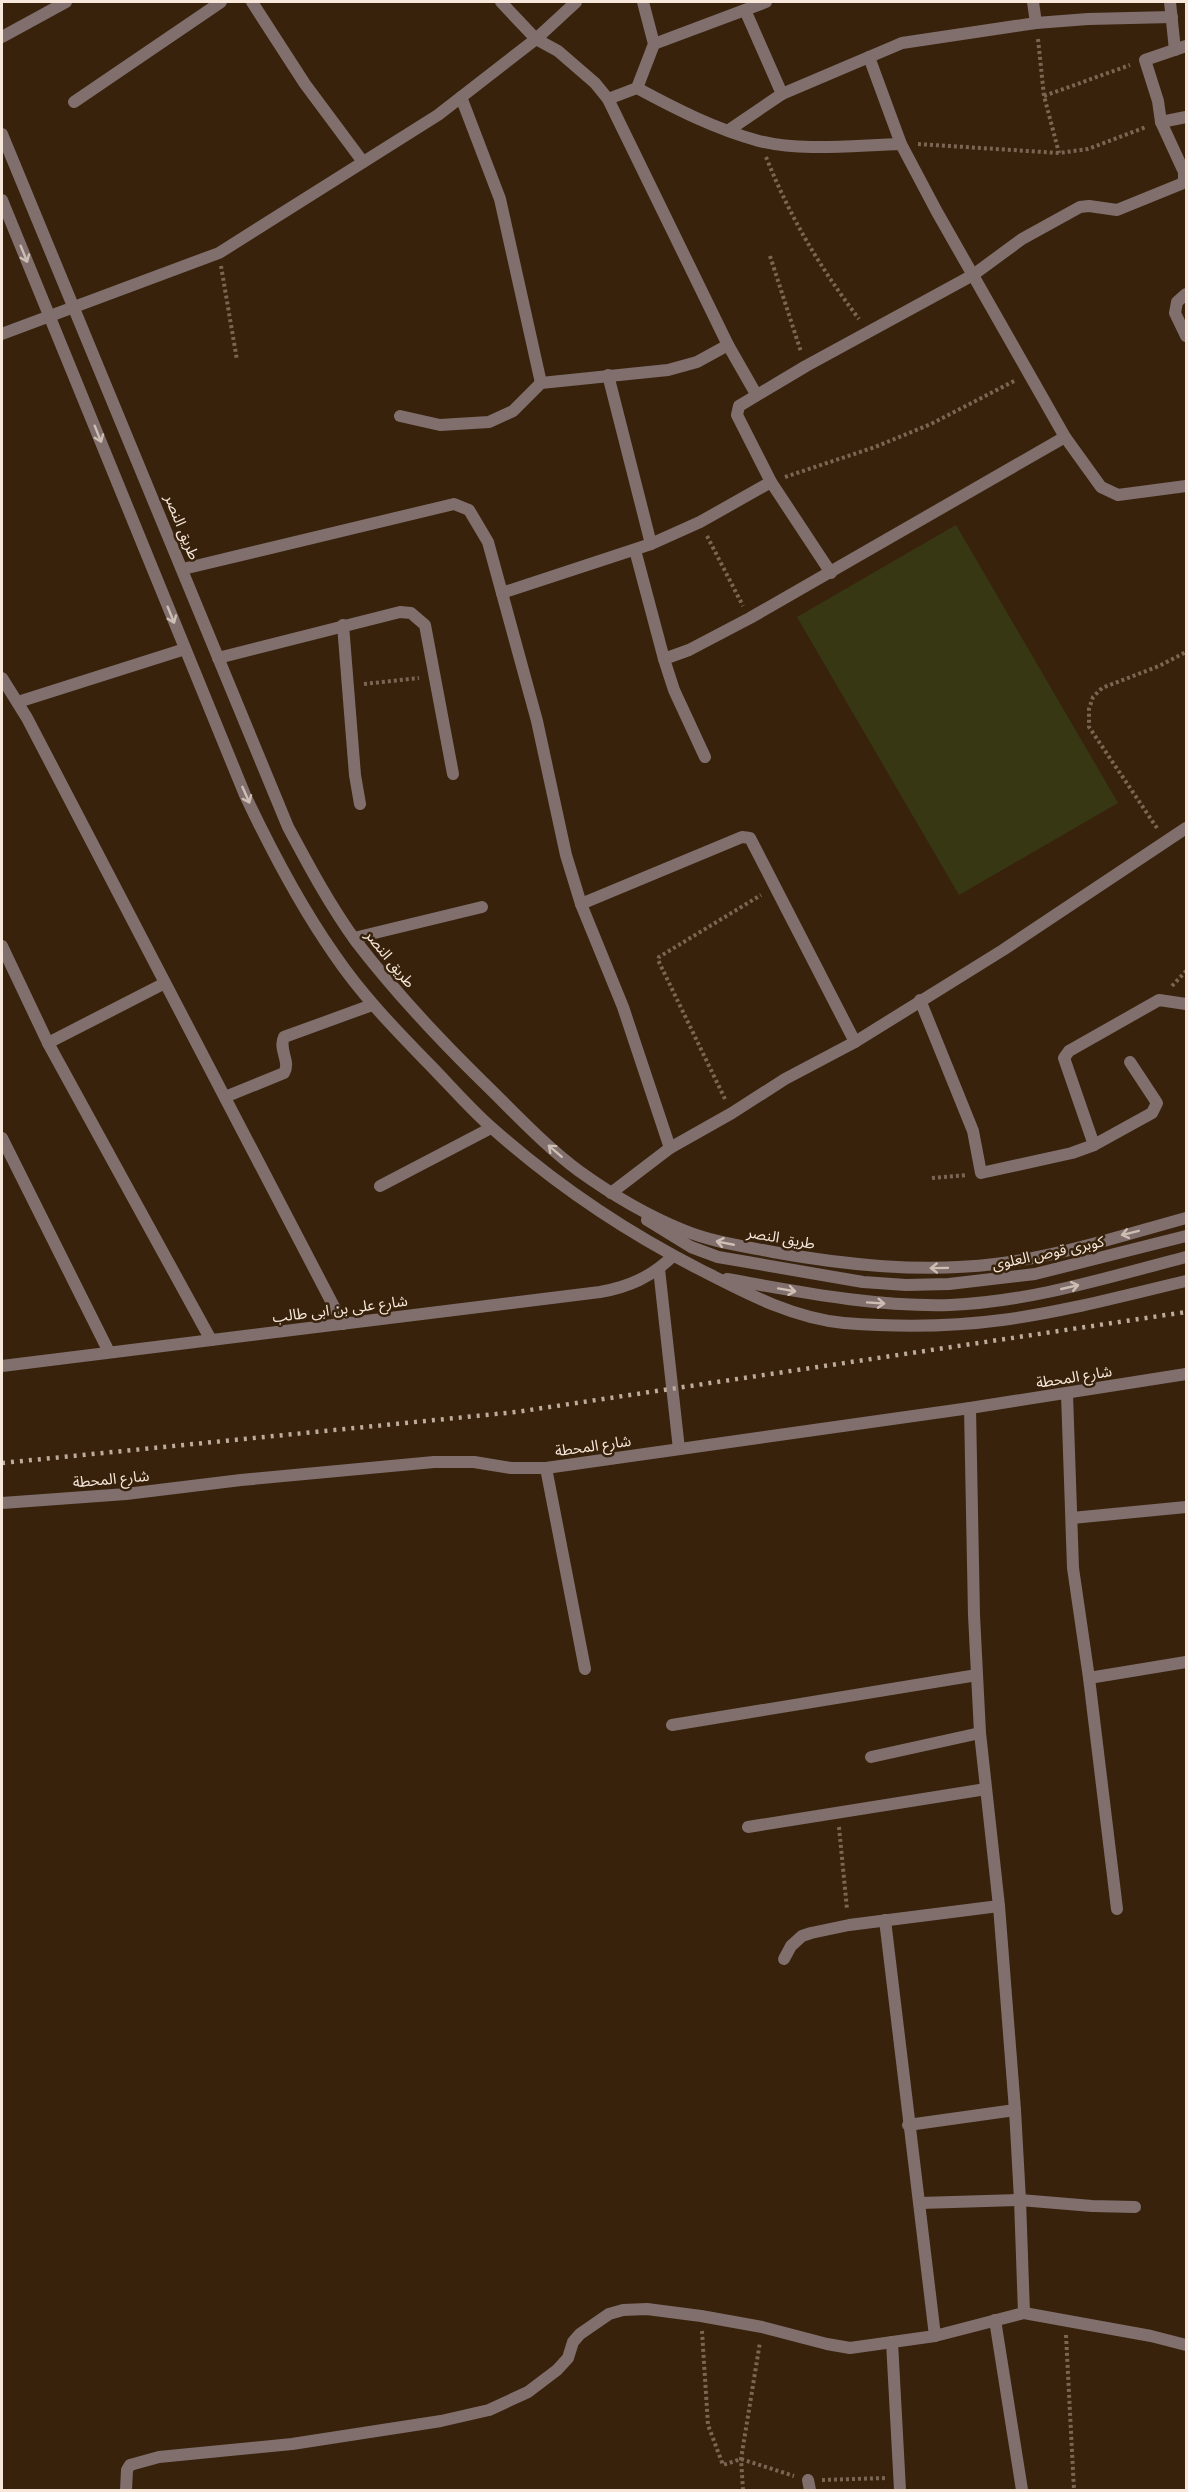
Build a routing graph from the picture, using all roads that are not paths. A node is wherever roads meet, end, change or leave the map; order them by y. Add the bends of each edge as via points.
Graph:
1 (66, 2) edge
2 (221, 2) edge
3 (252, 2) edge
4 (501, 2) edge
5 (576, 2) edge
6 (643, 2) edge
7 (766, 2) edge
8 (1033, 2) edge
9 (1170, 2) edge
10 (745, 10) junction
11 (1172, 17) junction
12 (1036, 23) junction
13 (2, 37) edge
14 (536, 39) junction
15 (654, 44) junction
16 (1180, 48) edge
17 (869, 57) junction
18 (637, 88) junction
19 (782, 94) junction
20 (461, 97) junction
21 (608, 99) junction
22 (74, 102) dead end
23 (1186, 117) edge
24 (1161, 122) junction
25 (729, 130) junction
26 (2, 134) edge
27 (901, 144) junction
28 (363, 162) junction
29 (2, 200) edge
30 (973, 275) junction
31 (1186, 294) edge
32 (75, 307) junction
33 (49, 316) junction
34 (2, 334) edge
35 (1186, 336) edge
36 (728, 345) junction
37 (608, 375) junction
38 (541, 383) junction
39 (756, 394) junction
40 (400, 416) dead end
41 (1065, 437) junction
42 (771, 482) junction
43 (1186, 486) edge
44 (651, 544) junction
45 (635, 550) junction
46 (183, 569) junction
47 (831, 573) junction
48 (502, 593) junction
49 (343, 625) junction
50 (185, 649) junction
51 (218, 658) junction
52 (664, 659) junction
53 (2, 678) edge
54 (18, 702) junction
55 (705, 757) dead end
56 (453, 774) dead end
57 (360, 804) dead end
58 (1186, 828) edge
59 (581, 904) junction
60 (482, 907) dead end
61 (354, 938) junction
62 (2, 946) edge
63 (165, 983) junction
64 (920, 1000) junction
65 (1186, 1004) edge
66 (372, 1005) junction
67 (855, 1042) junction
68 (48, 1043) junction
69 (1130, 1062) dead end
70 (225, 1097) junction
71 (491, 1128) junction
72 (2, 1138) edge
73 (1094, 1145) junction
74 (670, 1148) junction
75 (380, 1186) dead end
76 (611, 1192) junction
77 (1186, 1218) edge
78 (1186, 1236) edge
79 (673, 1256) junction
80 (1186, 1257) edge
81 (659, 1269) junction
82 (714, 1277) junction
83 (1186, 1281) edge
84 (343, 1324) junction
85 (211, 1340) junction
86 (109, 1352) junction
87 (2, 1366) edge
88 (1186, 1374) edge
89 (1067, 1394) junction
90 (970, 1408) junction
91 (679, 1449) junction
92 (546, 1468) junction
93 (2, 1503) edge
94 (1186, 1507) edge
95 (1072, 1518) junction
96 (1186, 1662) edge
97 (585, 1669) dead end
98 (977, 1675) junction
99 (1089, 1678) junction
100 (672, 1725) dead end
101 (980, 1733) junction
102 (871, 1757) dead end
103 (986, 1789) junction
104 (748, 1827) dead end
105 (999, 1906) junction
106 (1117, 1909) dead end
107 (885, 1920) junction
108 (784, 1959) dead end
109 (1015, 2110) junction
110 (908, 2125) junction
111 (1020, 2200) junction
112 (920, 2203) junction
113 (1135, 2207) dead end
114 (1024, 2313) junction
115 (995, 2320) junction
116 (935, 2336) junction
117 (892, 2342) junction
118 (1186, 2345) edge
119 (899, 2484) edge
120 (126, 2490) edge
121 (1022, 2490) edge

1 - 13 street
2 - 22 street
3 - 28 street via 305,84
4 - 14 street
5 - 14 street
6 - 15 street
7 - 10 street
8 - 12 street
9 - 11 street
10 - 15 street
10 - 19 street
11 - 12 street
11 - 16 street
12 - 17 street via 902,43
14 - 20 street
14 - 21 street via 558,51
15 - 18 street
16 - 24 street via 1145,60
17 - 19 street
17 - 27 street
18 - 21 street
18 - 25 street via 702,122
19 - 25 street
20 - 28 street
20 - 38 street via 500,198
21 - 36 street
23 - 24 street
24 - 30 street via 1184,172 1181,184 1117,210 1080,207 1022,239
25 - 27 street via 760,141 815,147
26 - 32 street, طريق النصر
27 - 30 street
28 - 32 street via 219,253
29 -> 33 street
30 - 39 street
30 - 41 street
31 - 35 street via 1177,302 1175,314
32 - 33 street
32 - 46 street, طريق النصر
33 - 34 street
33 -> 50 street
36 - 37 street via 678,368
36 - 39 street
37 - 38 street
37 - 44 street
38 - 40 street via 513,411 489,422 440,425
39 - 42 street via 741,403 736,412
41 - 43 street via 1101,487 1110,492 1118,495
41 - 47 street
42 - 44 street
42 - 47 street
44 - 45 street
45 - 48 street
45 - 52 street
46 - 48 street via 454,504 469,510 488,542
46 - 51 street, طريق النصر
47 - 52 street via 689,650
48 - 59 street
49 - 51 street
49 - 56 street via 400,612 411,613 425,625
49 - 57 street
50 - 54 street
50 -> 66 street via 272,851 323,939
51 - 61 street, طريق النصر via 288,827
52 - 55 street
53 - 54 street
54 - 63 street
58 - 64 street via 1003,950
59 - 67 street via 746,836
59 - 74 street via 623,1007
60 - 61 street
76 -> 61 street, طريق النصر via 577,1170 537,1135 393,989
62 - 68 street
63 - 68 street
63 - 70 street
64 - 67 street
64 - 73 street via 973,1131 981,1173
65 - 73 street via 1159,1000 1064,1058
66 - 70 street via 284,1037 284,1073
66 - 71 street
67 - 74 street
68 - 85 street
69 - 73 street via 1157,1103 1152,1113
70 - 84 street
71 - 75 street
71 - 79 street via 578,1196
72 - 86 street
74 - 76 street
77 -> 76 street, طريق النصر via 1038,1257 956,1268 915,1268 825,1261 716,1242 651,1216
76 - 78 street, كوبرى قوص العلوى via 666,1233 709,1254 820,1275 906,1285 992,1281 1035,1274
79 - 81 street, شارع على بن ابى طالب
79 - 82 street
82 -> 80 street via 818,1295 907,1305 951,1305 1040,1294
81 - 84 street, شارع على بن ابى طالب via 641,1281 600,1292
81 - 91 street
82 - 83 street via 754,1297 812,1317 842,1323 929,1326 1041,1314
84 - 85 street, شارع على بن ابى طالب
85 - 86 street, شارع على بن ابى طالب
86 - 87 street, شارع على بن ابى طالب
88 - 89 street, شارع المحطة
89 - 90 street, شارع المحطة
89 - 95 street
90 - 91 street, شارع المحطة
90 - 98 street
91 - 92 street, شارع المحطة
92 - 93 street, شارع المحطة via 434,1462
92 - 97 street
94 - 95 street
95 - 99 street via 1073,1568
96 - 99 street
98 - 100 street
98 - 101 street
99 - 106 street
101 - 102 street
101 - 103 street
103 - 104 street
103 - 105 street
105 - 107 street
105 - 109 street
107 - 108 street via 801,1936
107 - 110 street
109 - 110 street
109 - 111 street
110 - 112 street
111 - 112 street
111 - 113 street
111 - 114 street
112 - 116 street
114 - 115 street
114 - 118 street
115 - 116 street
115 - 121 street
116 - 117 street
117 - 119 street
117 - 120 street via 850,2348 701,2316 623,2310 609,2314 580,2334 568,2358 550,2376 528,2392 489,2410 292,2444 159,2457 130,2465

